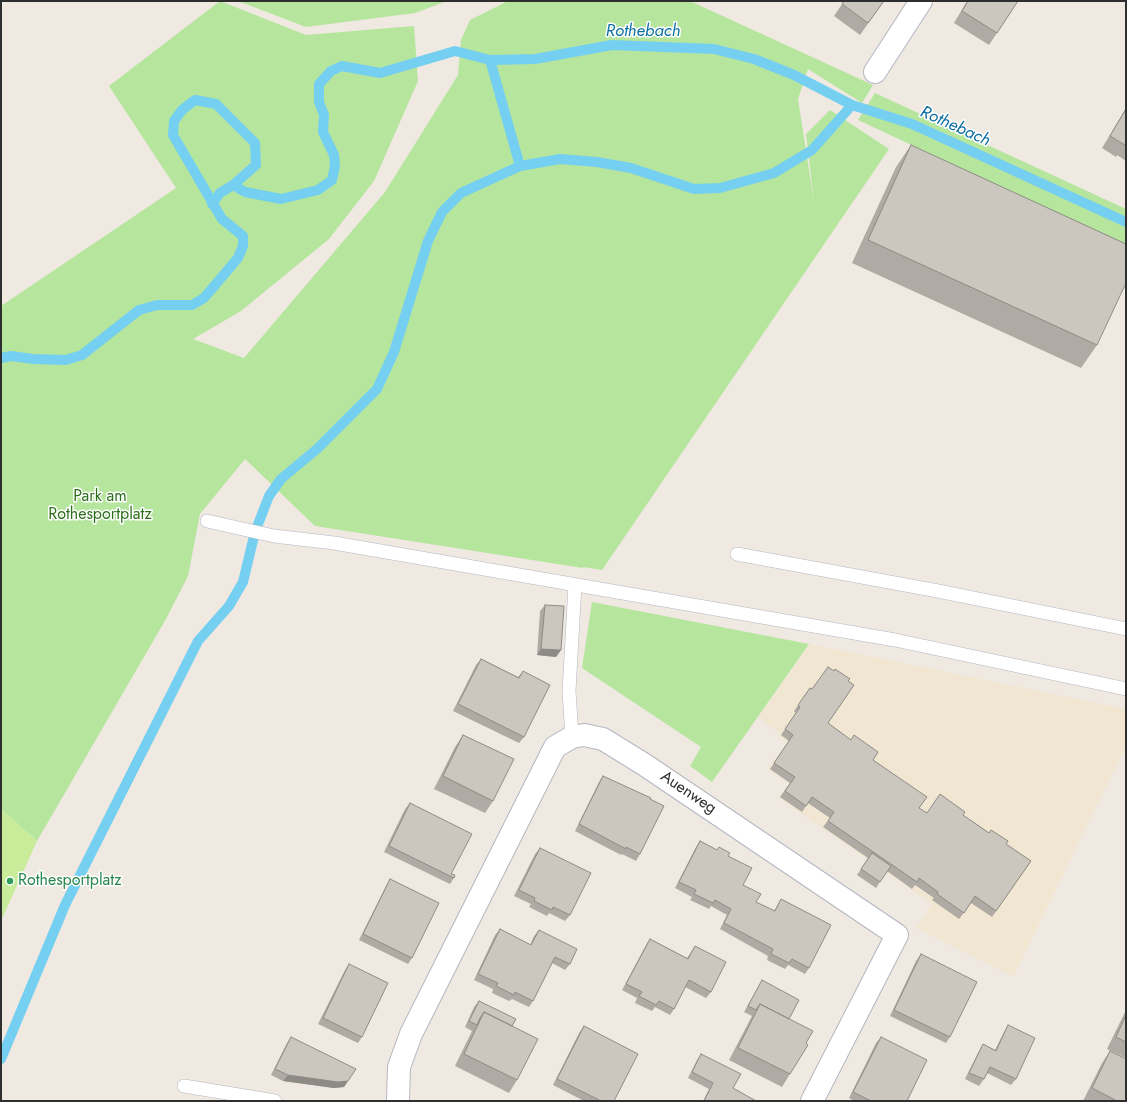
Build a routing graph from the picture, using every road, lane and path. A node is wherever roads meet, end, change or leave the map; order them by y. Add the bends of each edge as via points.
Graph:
1 (921, 1) edge
2 (875, 72) dead end
3 (207, 521) dead end
4 (736, 554) dead end
5 (575, 585) junction
6 (1126, 629) edge
7 (1126, 689) edge
8 (572, 737) junction
9 (184, 1086) dead end
10 (275, 1101) edge
11 (398, 1101) edge
12 (812, 1101) edge

1 - 2 street
3 - 5 lane via 274,536 326,542
4 - 6 lane
5 - 7 lane via 895,640
5 - 8 lane via 569,691
8 - 11 street, Auenweg via 555,747 426,1002 399,1067
8 - 12 street, Auenweg via 584,735 603,739 690,794 896,934
9 - 10 lane

